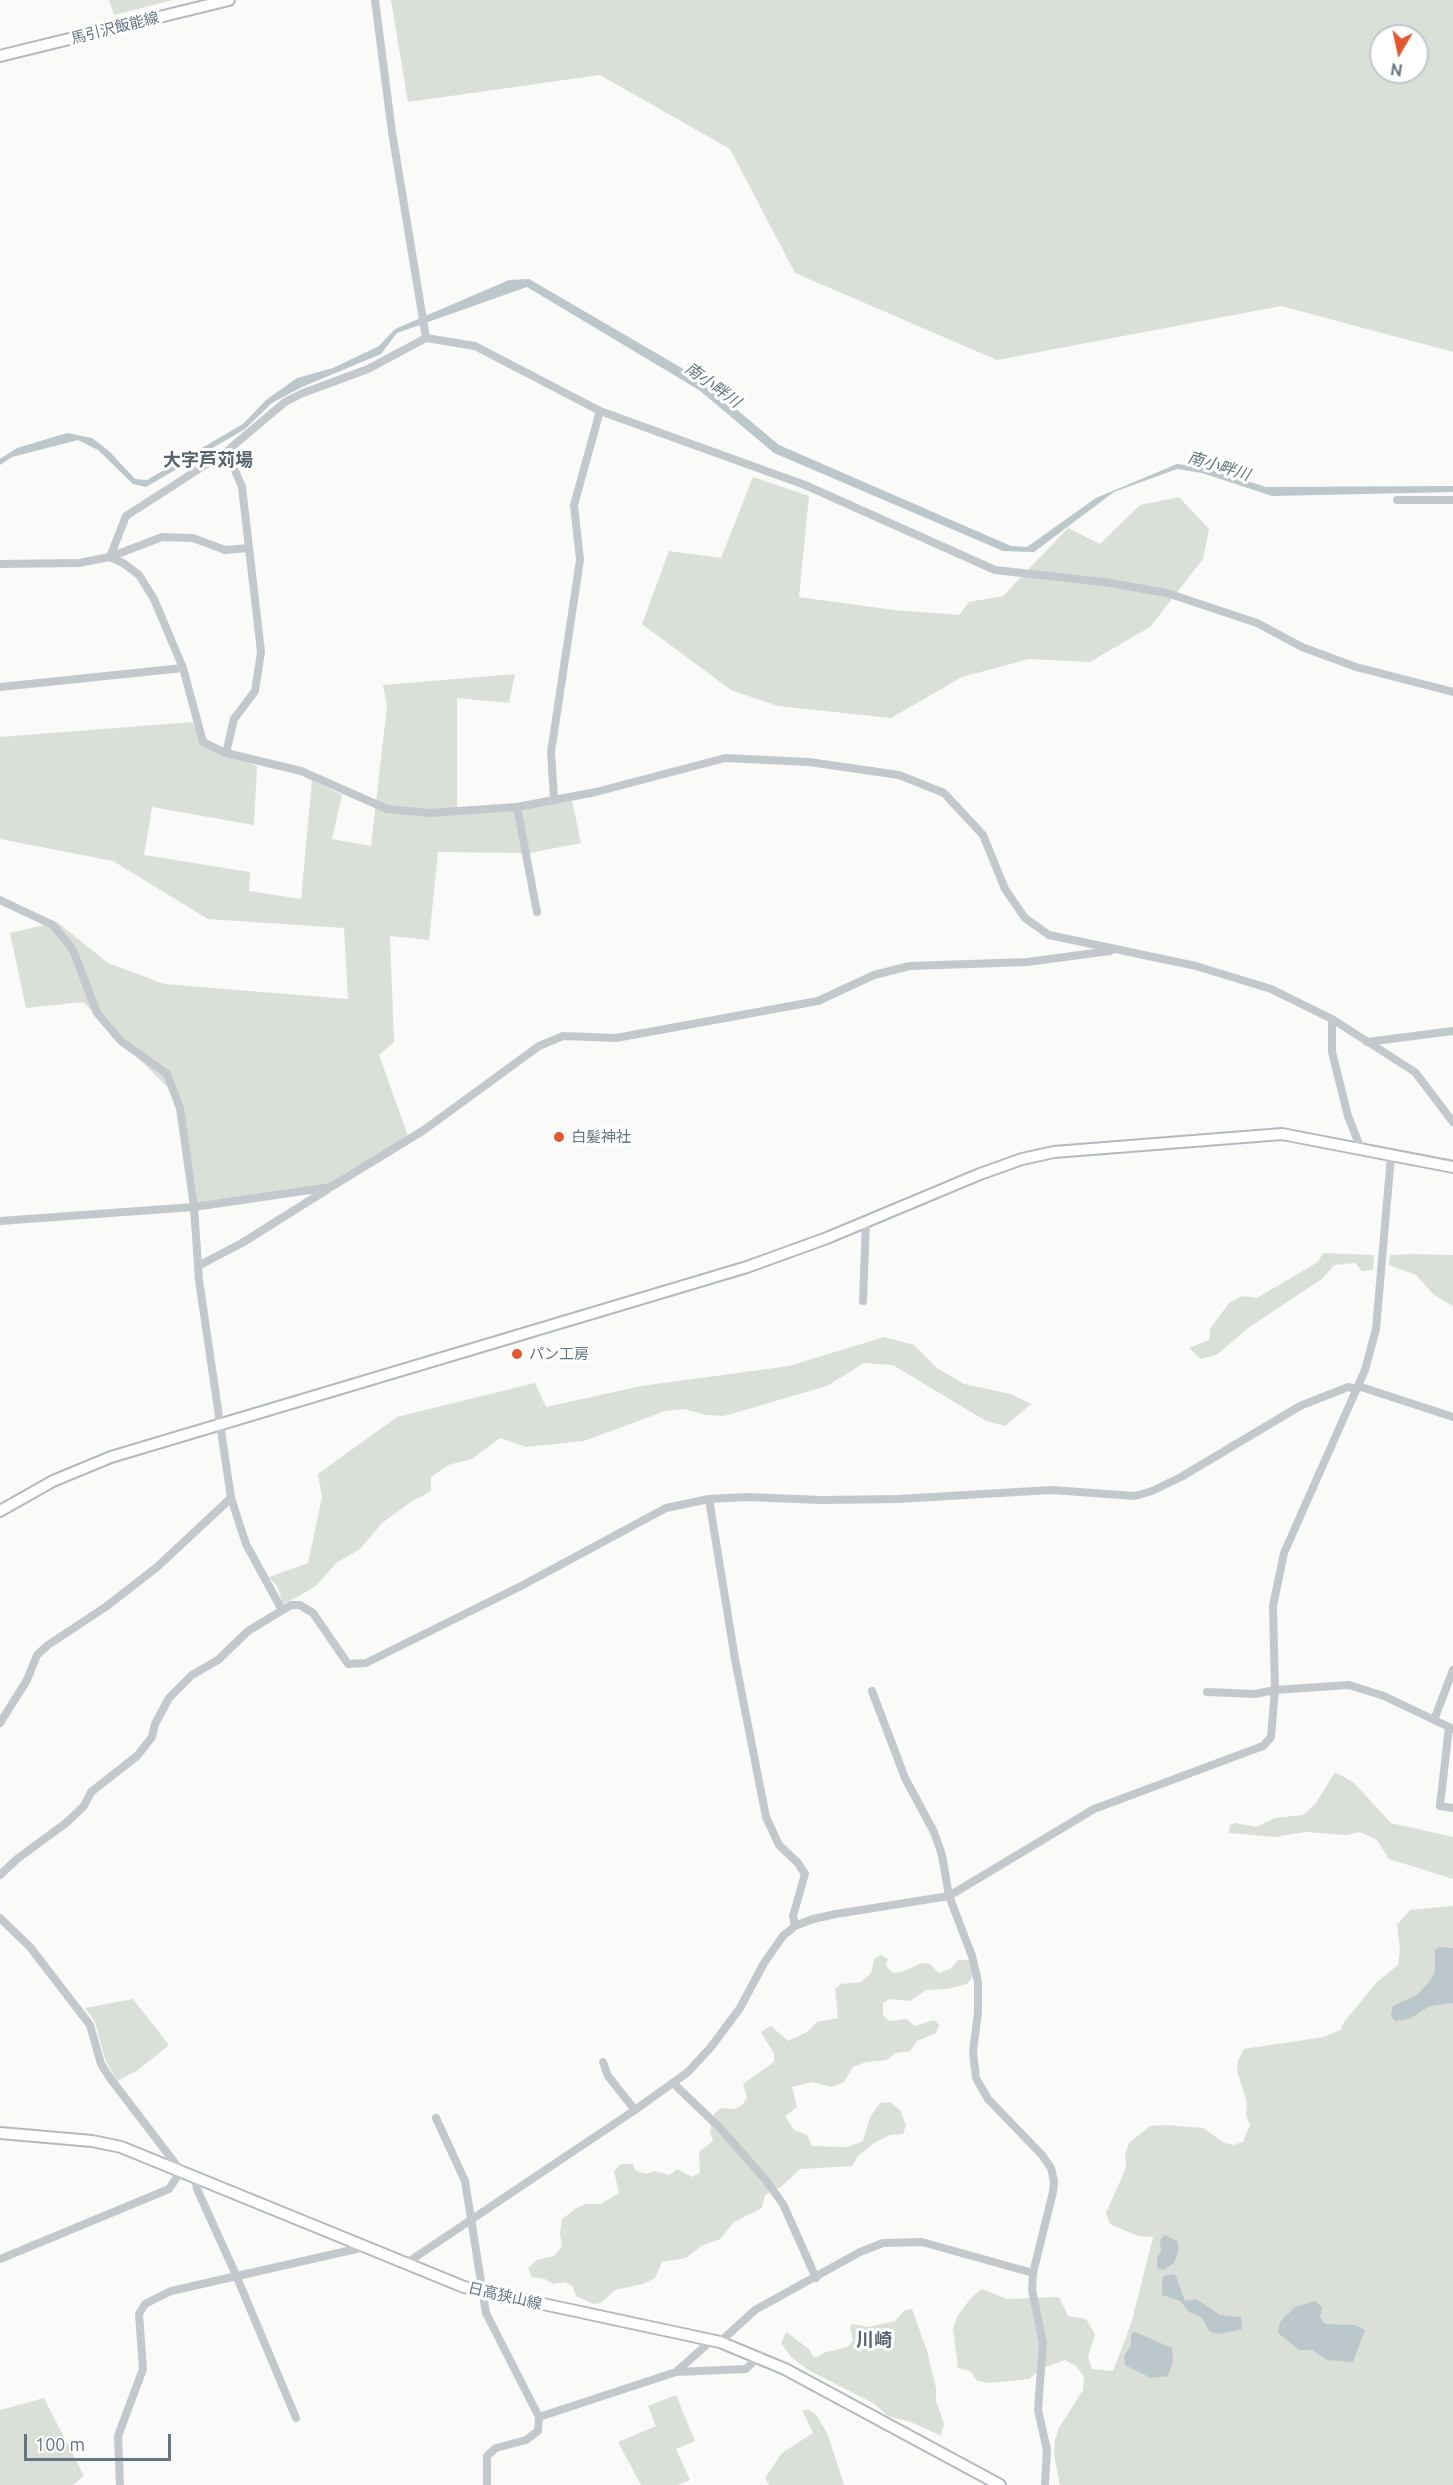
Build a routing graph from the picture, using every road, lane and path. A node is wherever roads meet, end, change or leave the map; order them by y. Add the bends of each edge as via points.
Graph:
1 (230, 0) edge
2 (375, 0) edge
3 (0, 56) edge
4 (426, 334) junction
5 (600, 411) junction
6 (227, 451) junction
7 (1396, 500) dead end
8 (1453, 500) edge
9 (249, 548) junction
10 (110, 556) junction
11 (0, 564) edge
12 (183, 668) junction
13 (0, 687) edge
14 (1453, 692) edge
15 (226, 753) junction
16 (554, 799) junction
17 (516, 807) junction
18 (0, 900) edge
19 (537, 912) dead end
20 (1120, 949) junction
21 (1332, 1019) junction
22 (1453, 1030) edge
23 (1367, 1042) junction
24 (1453, 1122) edge
25 (1362, 1149) junction
26 (1391, 1156) junction
27 (1453, 1167) edge
28 (331, 1187) junction
29 (194, 1207) junction
30 (0, 1221) edge
31 (866, 1222) junction
32 (198, 1266) junction
33 (862, 1301) dead end
34 (1357, 1387) junction
35 (1453, 1417) edge
36 (219, 1425) junction
37 (231, 1498) junction
38 (709, 1499) junction
39 (0, 1511) edge
40 (282, 1610) junction
41 (1453, 1670) edge
42 (1275, 1690) junction
43 (872, 1691) dead end
44 (1208, 1692) dead end
45 (1434, 1720) junction
46 (0, 1723) edge
47 (1451, 1728) edge
48 (1453, 1808) edge
49 (0, 1875) edge
50 (949, 1896) junction
51 (0, 1918) edge
52 (795, 1926) junction
53 (603, 2062) dead end
54 (673, 2083) junction
55 (636, 2110) junction
56 (436, 2118) dead end
57 (0, 2133) edge
58 (182, 2171) junction
59 (195, 2177) junction
60 (470, 2222) junction
61 (365, 2247) junction
62 (0, 2259) edge
63 (404, 2264) junction
64 (1033, 2273) junction
65 (236, 2275) junction
66 (816, 2278) junction
67 (482, 2292) junction
68 (716, 2341) junction
69 (759, 2356) junction
70 (676, 2372) junction
71 (539, 2417) junction
72 (296, 2418) dead end
73 (120, 2485) edge
74 (487, 2485) edge
75 (1000, 2485) edge
76 (1045, 2485) edge

1 - 3 street, 馬引沢飯能線
2 - 4 street via 392,132
4 - 5 street via 475,346
4 - 6 street via 368,369 294,397
5 - 14 street via 805,485 995,570 1167,593 1257,624 1302,648 1356,667
5 - 16 street via 574,505 579,560 551,752
6 - 9 street via 242,487
6 - 10 street via 126,516
7 - 8 street
9 - 10 street via 225,550 193,538 162,537
9 - 15 street via 261,652 255,691 234,719
10 - 11 street via 79,563
10 - 12 street via 140,575
12 - 13 street
12 - 15 street via 203,742
15 - 17 street via 301,771 387,809 440,813
16 - 17 street
16 - 20 street via 726,758 809,762 899,776 944,793 983,836 1005,889 1025,918 1049,935
17 - 19 street
18 - 29 street via 53,925 74,950 98,1013 121,1041 167,1074 180,1108
20 - 21 street via 1196,966 1271,989
20 - 28 street via 1027,962 910,966 874,975 818,1002 616,1038 563,1036 539,1046 424,1130
21 - 23 street
21 - 25 street via 1332,1052 1348,1116
22 - 23 street
23 - 24 street via 1415,1072
25 - 26 street
25 - 31 street via 1282,1134 1259,1134 1054,1152 980,1174
26 - 27 street
26 - 34 street via 1376,1329
28 - 29 street
28 - 32 street
29 - 30 street
29 - 32 street
31 - 33 street
31 - 36 street via 747,1267
32 - 36 street
34 - 35 street
34 - 38 street via 1300,1406 1181,1477 1135,1496 1051,1490 898,1499
34 - 42 street via 1284,1553 1273,1606
36 - 37 street
36 - 39 street via 111,1457 53,1481
37 - 40 street via 246,1544
37 - 46 street via 149,1573 48,1645 38,1655
38 - 40 street via 646,1516 523,1586 366,1663 348,1664 309,1608 291,1605
38 - 52 street via 766,1817 779,1845 805,1874 793,1916
40 - 49 street via 239,1638 218,1660 192,1675 169,1698 152,1737 137,1756 91,1792 84,1806 66,1823
41 - 45 street
42 - 44 street via 1255,1694
42 - 45 street via 1349,1685 1384,1696
42 - 50 street via 1271,1737 1263,1746 1094,1809
43 - 50 street via 905,1778 934,1832
45 - 47 street
47 - 48 street via 1440,1806
50 - 52 street via 825,1916
50 - 64 street via 978,1982 973,2052 976,2078 988,2099 1051,2168 1053,2192
51 - 58 street via 30,1947 90,2025 101,2064
52 - 54 street via 783,1935 740,2008 711,2047
53 - 55 street via 608,2076
54 - 55 street
54 - 66 street via 765,2179 783,2205
55 - 60 street
56 - 60 street via 465,2181
57 - 58 street, 日高狭山線 via 121,2147
58 - 59 street, 日高狭山線
58 - 62 street via 169,2190
59 - 61 street, 日高狭山線
59 - 65 street
60 - 63 street
60 - 67 street
61 - 63 street, 日高狭山線
61 - 65 street
63 - 67 street, 日高狭山線
64 - 66 street via 922,2242 903,2241 875,2246
64 - 76 street via 1043,2343 1037,2393 1047,2450
65 - 72 street
65 - 73 street via 171,2291 145,2304 139,2314 143,2369 118,2436
66 - 68 street via 755,2310
67 - 68 street, 日高狭山線
67 - 71 street via 486,2313
68 - 69 street, 日高狭山線
68 - 70 street
69 - 70 street via 746,2369
69 - 75 street, 日高狭山線
70 - 71 street
71 - 74 street via 538,2431 526,2440 496,2448 487,2456

